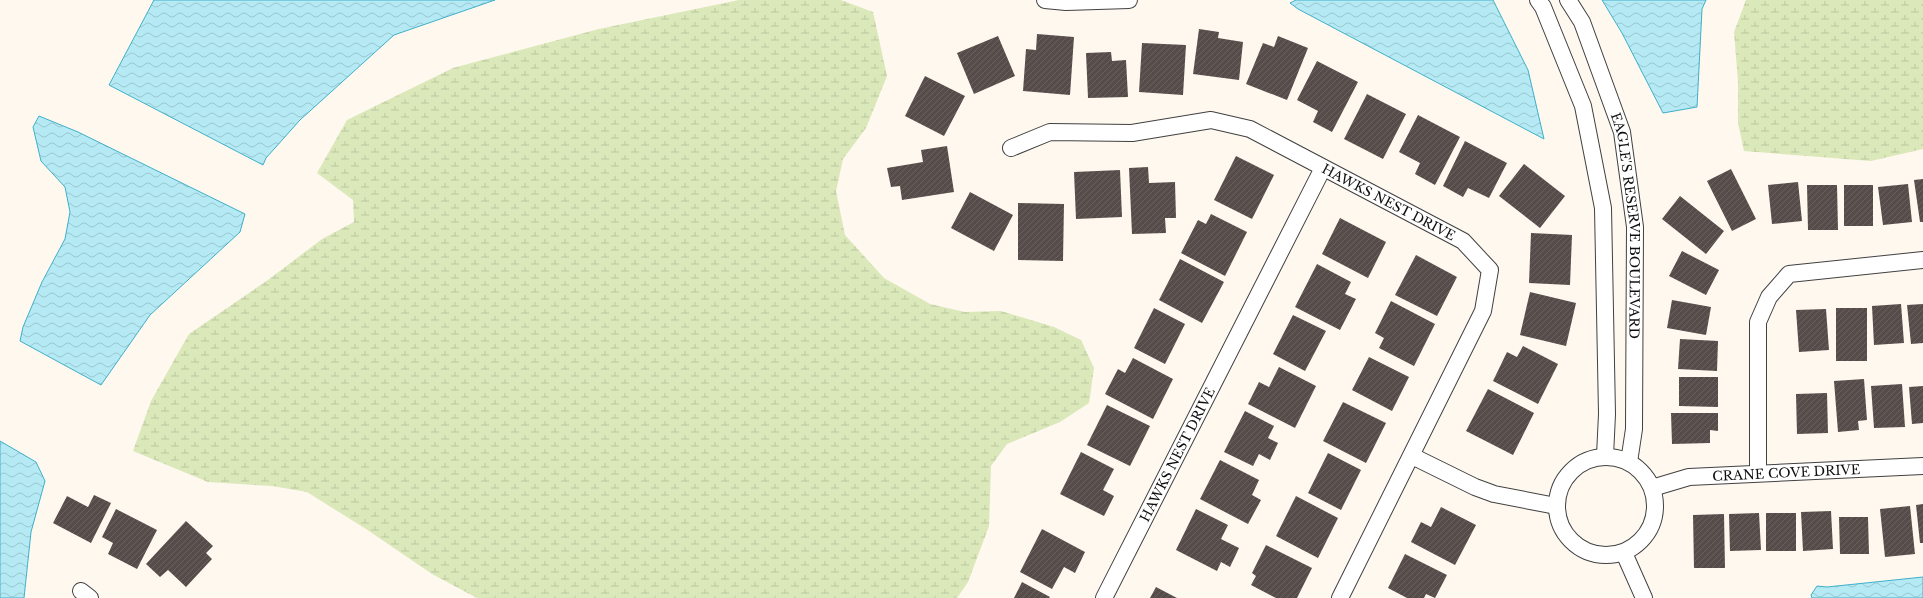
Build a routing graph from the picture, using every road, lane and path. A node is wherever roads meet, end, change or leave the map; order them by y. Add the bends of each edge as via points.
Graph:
1 (1045, 0) edge
2 (1129, 0) edge
3 (1538, 0) edge
4 (1568, 0) edge
5 (1011, 148) dead end
6 (1323, 168) junction
7 (1923, 260) edge
8 (1412, 456) junction
9 (1605, 456) junction
10 (1629, 462) junction
11 (1923, 466) edge
12 (1758, 473) junction
13 (1652, 488) junction
14 (1556, 506) junction
15 (1624, 553) junction
16 (1104, 598) edge
17 (1340, 598) edge
18 (1644, 598) edge

1 - 2 street
3 - 9 street, EAGLE'S RESERVE BOULEVARD via 1583,106 1603,208 1607,414
4 - 10 street, EAGLE'S RESERVE BOULEVARD via 1582,22 1622,132 1634,220 1634,429
5 - 6 street via 1050,132 1132,133 1210,120 1250,129
6 - 8 street, HAWKS NEST DRIVE via 1463,241 1490,270 1483,311
6 - 16 street, HAWKS NEST DRIVE
7 - 12 street via 1789,274 1769,297 1758,322
8 - 14 street via 1494,494
8 - 17 street, HAWKS NEST DRIVE
9 - 10 street
9 - 14 street via 1590,459 1576,466 1558,491
10 - 13 street via 1639,469
11 - 12 street, CRANE COVE DRIVE
12 - 13 street, CRANE COVE DRIVE via 1689,477
13 - 15 street via 1656,507 1652,526 1641,542
14 - 15 street via 1560,525 1570,541 1586,552 1605,556
15 - 18 street

